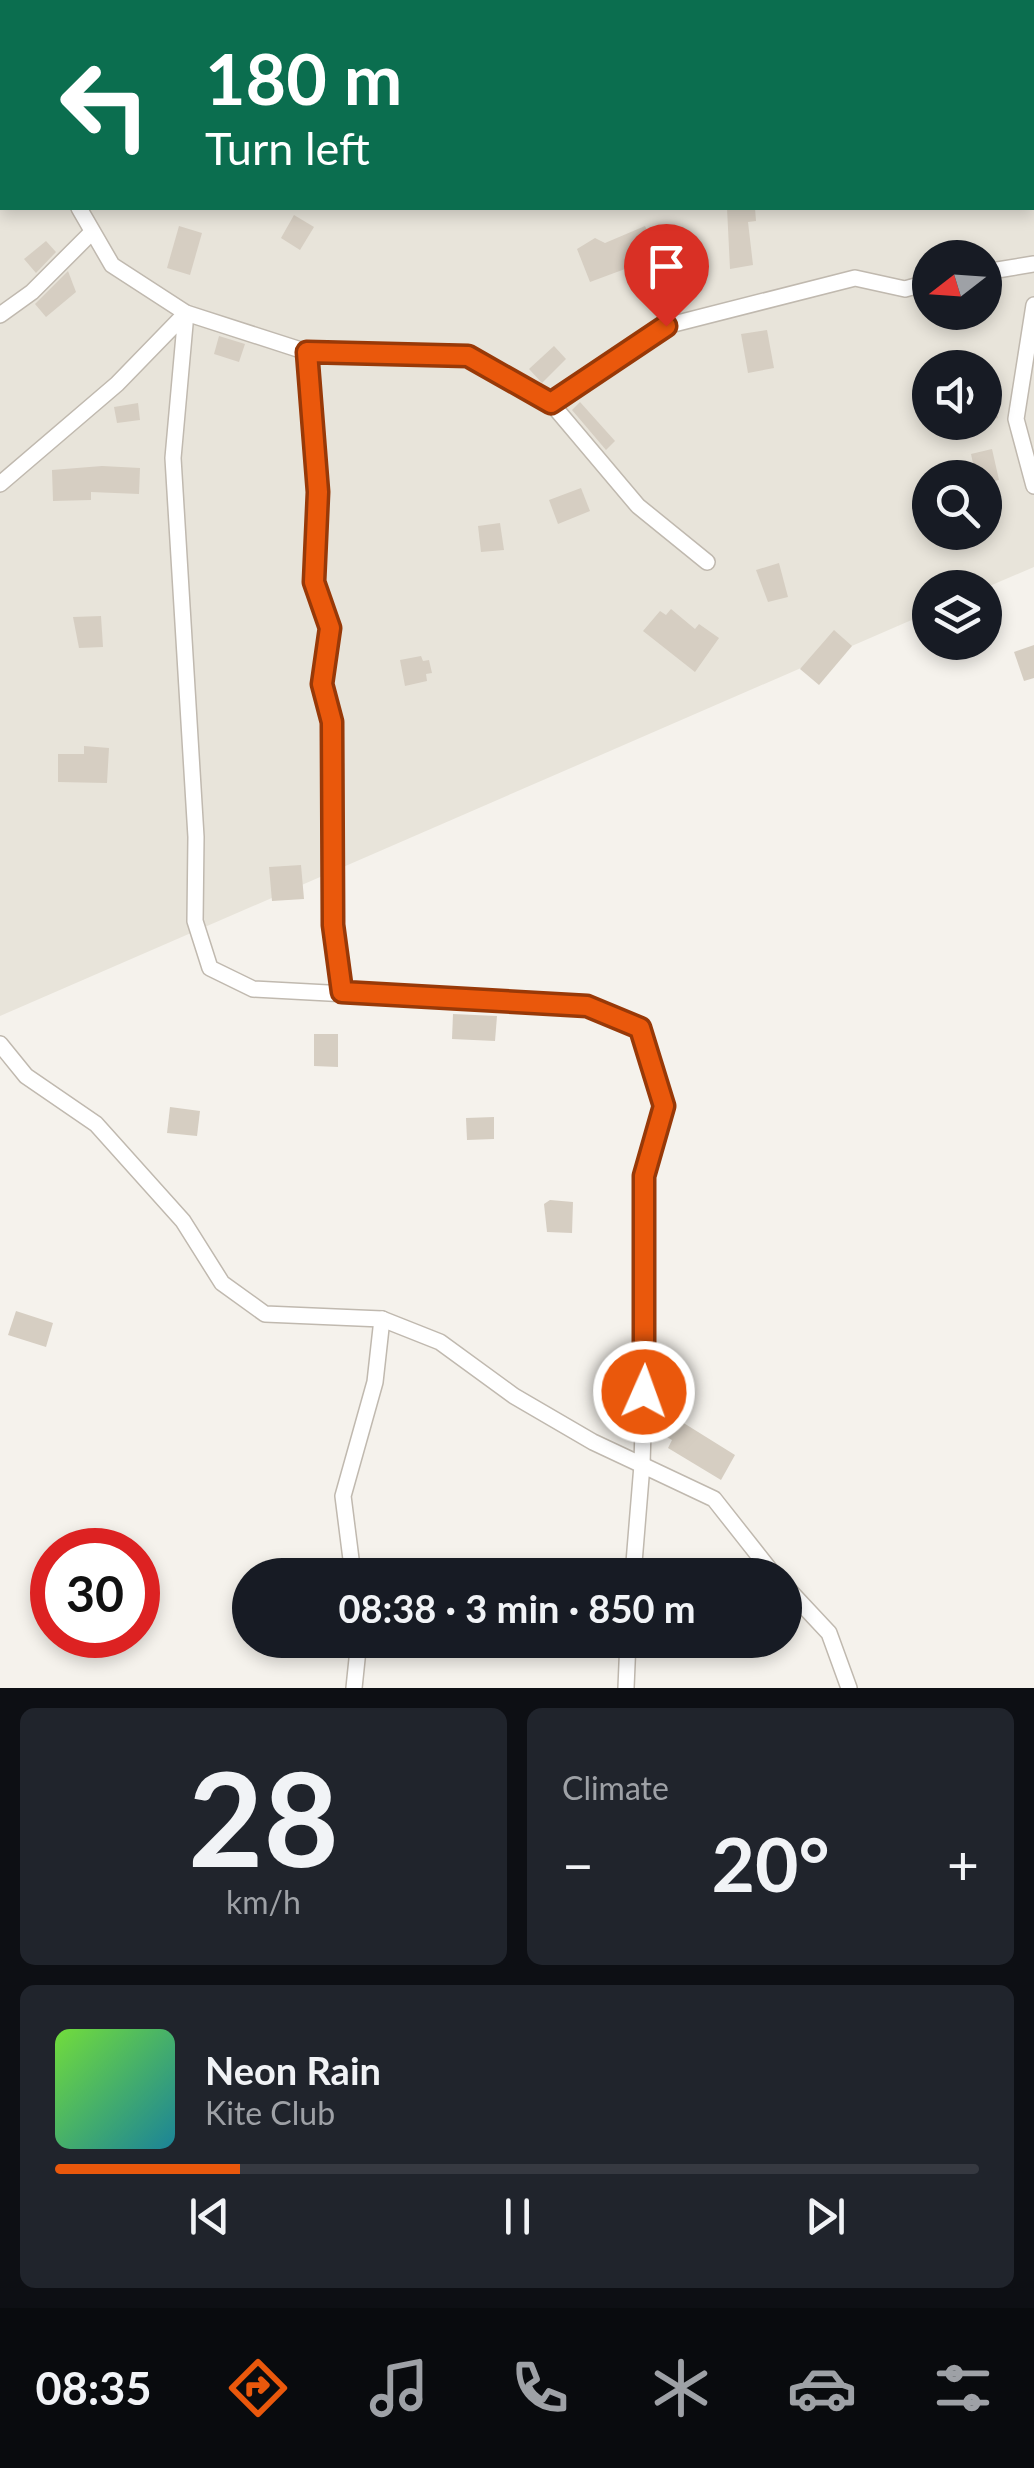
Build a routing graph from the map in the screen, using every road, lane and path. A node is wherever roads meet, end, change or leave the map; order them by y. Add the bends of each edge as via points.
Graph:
1 (79, 210) edge
2 (92, 232) junction
3 (1034, 264) edge
4 (1002, 269) edge
5 (912, 287) edge
6 (1034, 305) edge
7 (186, 312) junction
8 (0, 315) edge
9 (307, 352) junction
10 (551, 403) junction
11 (0, 484) edge
12 (1034, 486) edge
13 (707, 562) dead end
14 (342, 992) junction
15 (0, 1044) edge
16 (382, 1319) junction
17 (642, 1465) junction
18 (351, 1558) edge
19 (634, 1558) edge
20 (761, 1558) edge
21 (802, 1604) edge
22 (357, 1658) edge
23 (627, 1658) edge
24 (354, 1688) edge
25 (626, 1688) edge
26 (850, 1688) edge

1 - 2 street
2 - 7 street via 112,264
2 - 8 street
3 - 4 street
5 - 10 street via 855,278 666,326
6 - 12 street via 1016,419
7 - 9 street
7 - 11 street via 118,384
7 - 14 street via 172,458 196,837 195,921 210,968 252,989
9 - 10 street via 468,356
9 - 14 street via 318,492 314,582 330,628 322,684 332,722 333,925
10 - 13 street via 638,506
14 - 17 street via 587,1006 640,1028 664,1106 644,1176
15 - 16 street via 26,1076 96,1124 183,1221 222,1282 265,1314
16 - 17 street via 440,1342 514,1396
16 - 18 street via 374,1382 343,1496
17 - 19 street
17 - 20 street via 714,1499
21 - 26 street via 829,1633
22 - 24 street
23 - 25 street

